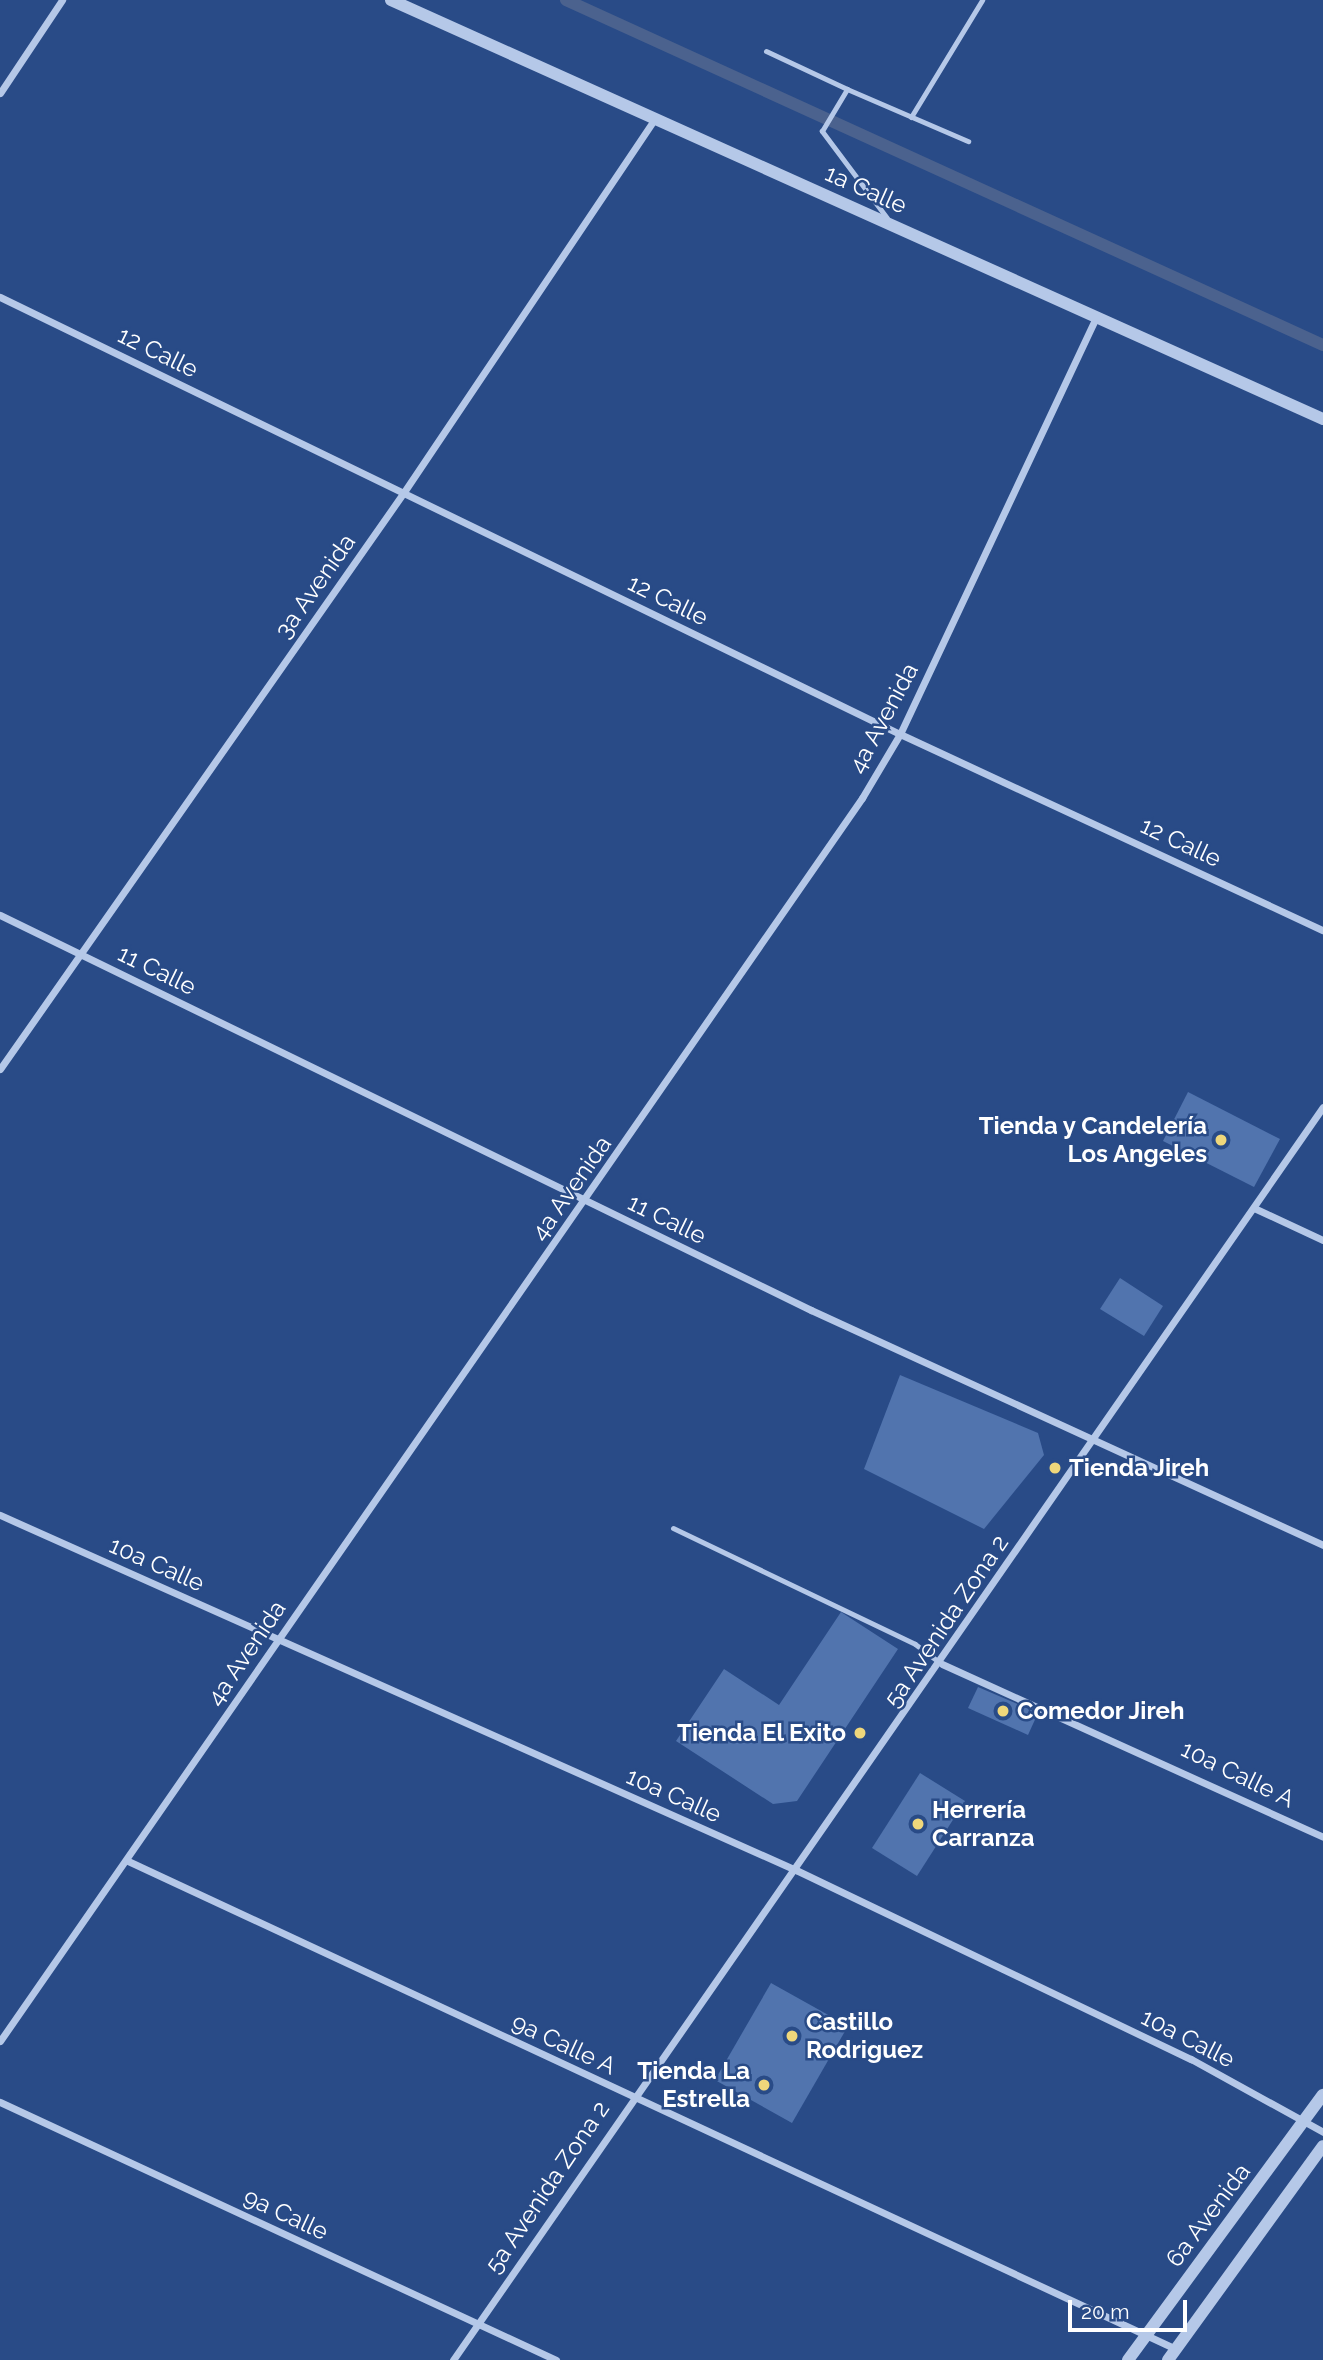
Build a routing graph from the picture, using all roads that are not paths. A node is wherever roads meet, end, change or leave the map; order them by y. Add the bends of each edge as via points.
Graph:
1 (62, 0) edge
2 (391, 0) edge
3 (982, 0) edge
4 (766, 51) dead end
5 (847, 89) junction
6 (0, 93) edge
7 (911, 117) junction
8 (654, 120) junction
9 (968, 141) dead end
10 (890, 222) junction
11 (0, 297) edge
12 (1098, 313) junction
13 (1323, 419) edge
14 (404, 492) junction
15 (900, 734) junction
16 (0, 915) edge
17 (1323, 930) edge
18 (80, 954) junction
19 (0, 1069) edge
20 (1323, 1107) edge
21 (586, 1201) junction
22 (1254, 1208) junction
23 (1323, 1240) edge
24 (1093, 1437) junction
25 (0, 1515) edge
26 (673, 1528) dead end
27 (1323, 1545) edge
28 (278, 1640) junction
29 (942, 1664) junction
30 (1323, 1837) edge
31 (128, 1861) junction
32 (796, 1870) junction
33 (0, 2041) edge
34 (1323, 2095) edge
35 (631, 2097) junction
36 (0, 2102) edge
37 (1304, 2121) junction
38 (1323, 2132) edge
39 (1323, 2146) edge
40 (478, 2324) junction
41 (1146, 2334) junction
42 (1176, 2349) junction
43 (453, 2360) edge
44 (556, 2360) edge
45 (1128, 2360) edge
46 (1168, 2360) edge

1 - 6 street
2 - 8 street, 1a Calle
3 - 7 lane
4 - 5 lane
5 - 7 lane
5 - 10 lane via 822,131
7 - 9 lane
8 - 10 street, 1a Calle
8 - 14 street, 3a Avenida
10 - 12 street, 1a Calle
11 - 14 street, 12 Calle
12 - 13 street, 1a Calle
12 - 15 street, 4a Avenida
14 - 15 street, 12 Calle
14 - 18 street, 3a Avenida
15 - 17 street, 12 Calle
15 - 21 street, 4a Avenida via 819,864
16 - 18 street, 11 Calle
18 - 19 street, 3a Avenida
18 - 21 street, 11 Calle
20 - 22 street, 5a Avenida Zona 2
21 - 24 street, 11 Calle
21 - 28 street, 4a Avenida
22 - 23 street
22 - 24 street, 5a Avenida Zona 2
24 - 27 street, 11 Calle
24 - 29 street, 5a Avenida Zona 2
25 - 28 street, 10a Calle
26 - 29 lane via 915,1644
28 - 31 street, 4a Avenida
28 - 32 street, 10a Calle
29 - 30 street, 10a Calle A
29 - 32 street, 5a Avenida Zona 2
31 - 33 street, 4a Avenida
31 - 35 street, 9a Calle A
32 - 35 street, 5a Avenida Zona 2
32 - 37 street, 10a Calle via 1191,2059
34 - 37 street, 6a Avenida
35 - 40 street, 5a Avenida Zona 2
35 - 41 street, 9a Calle A
36 - 40 street, 9a Calle
37 - 38 street, 10a Calle
37 - 41 street, 6a Avenida
39 - 42 street
40 - 43 street, 5a Avenida Zona 2
40 - 44 street, 9a Calle
41 - 42 street, 9a Calle A
41 - 45 street, 6a Avenida
42 - 46 street

